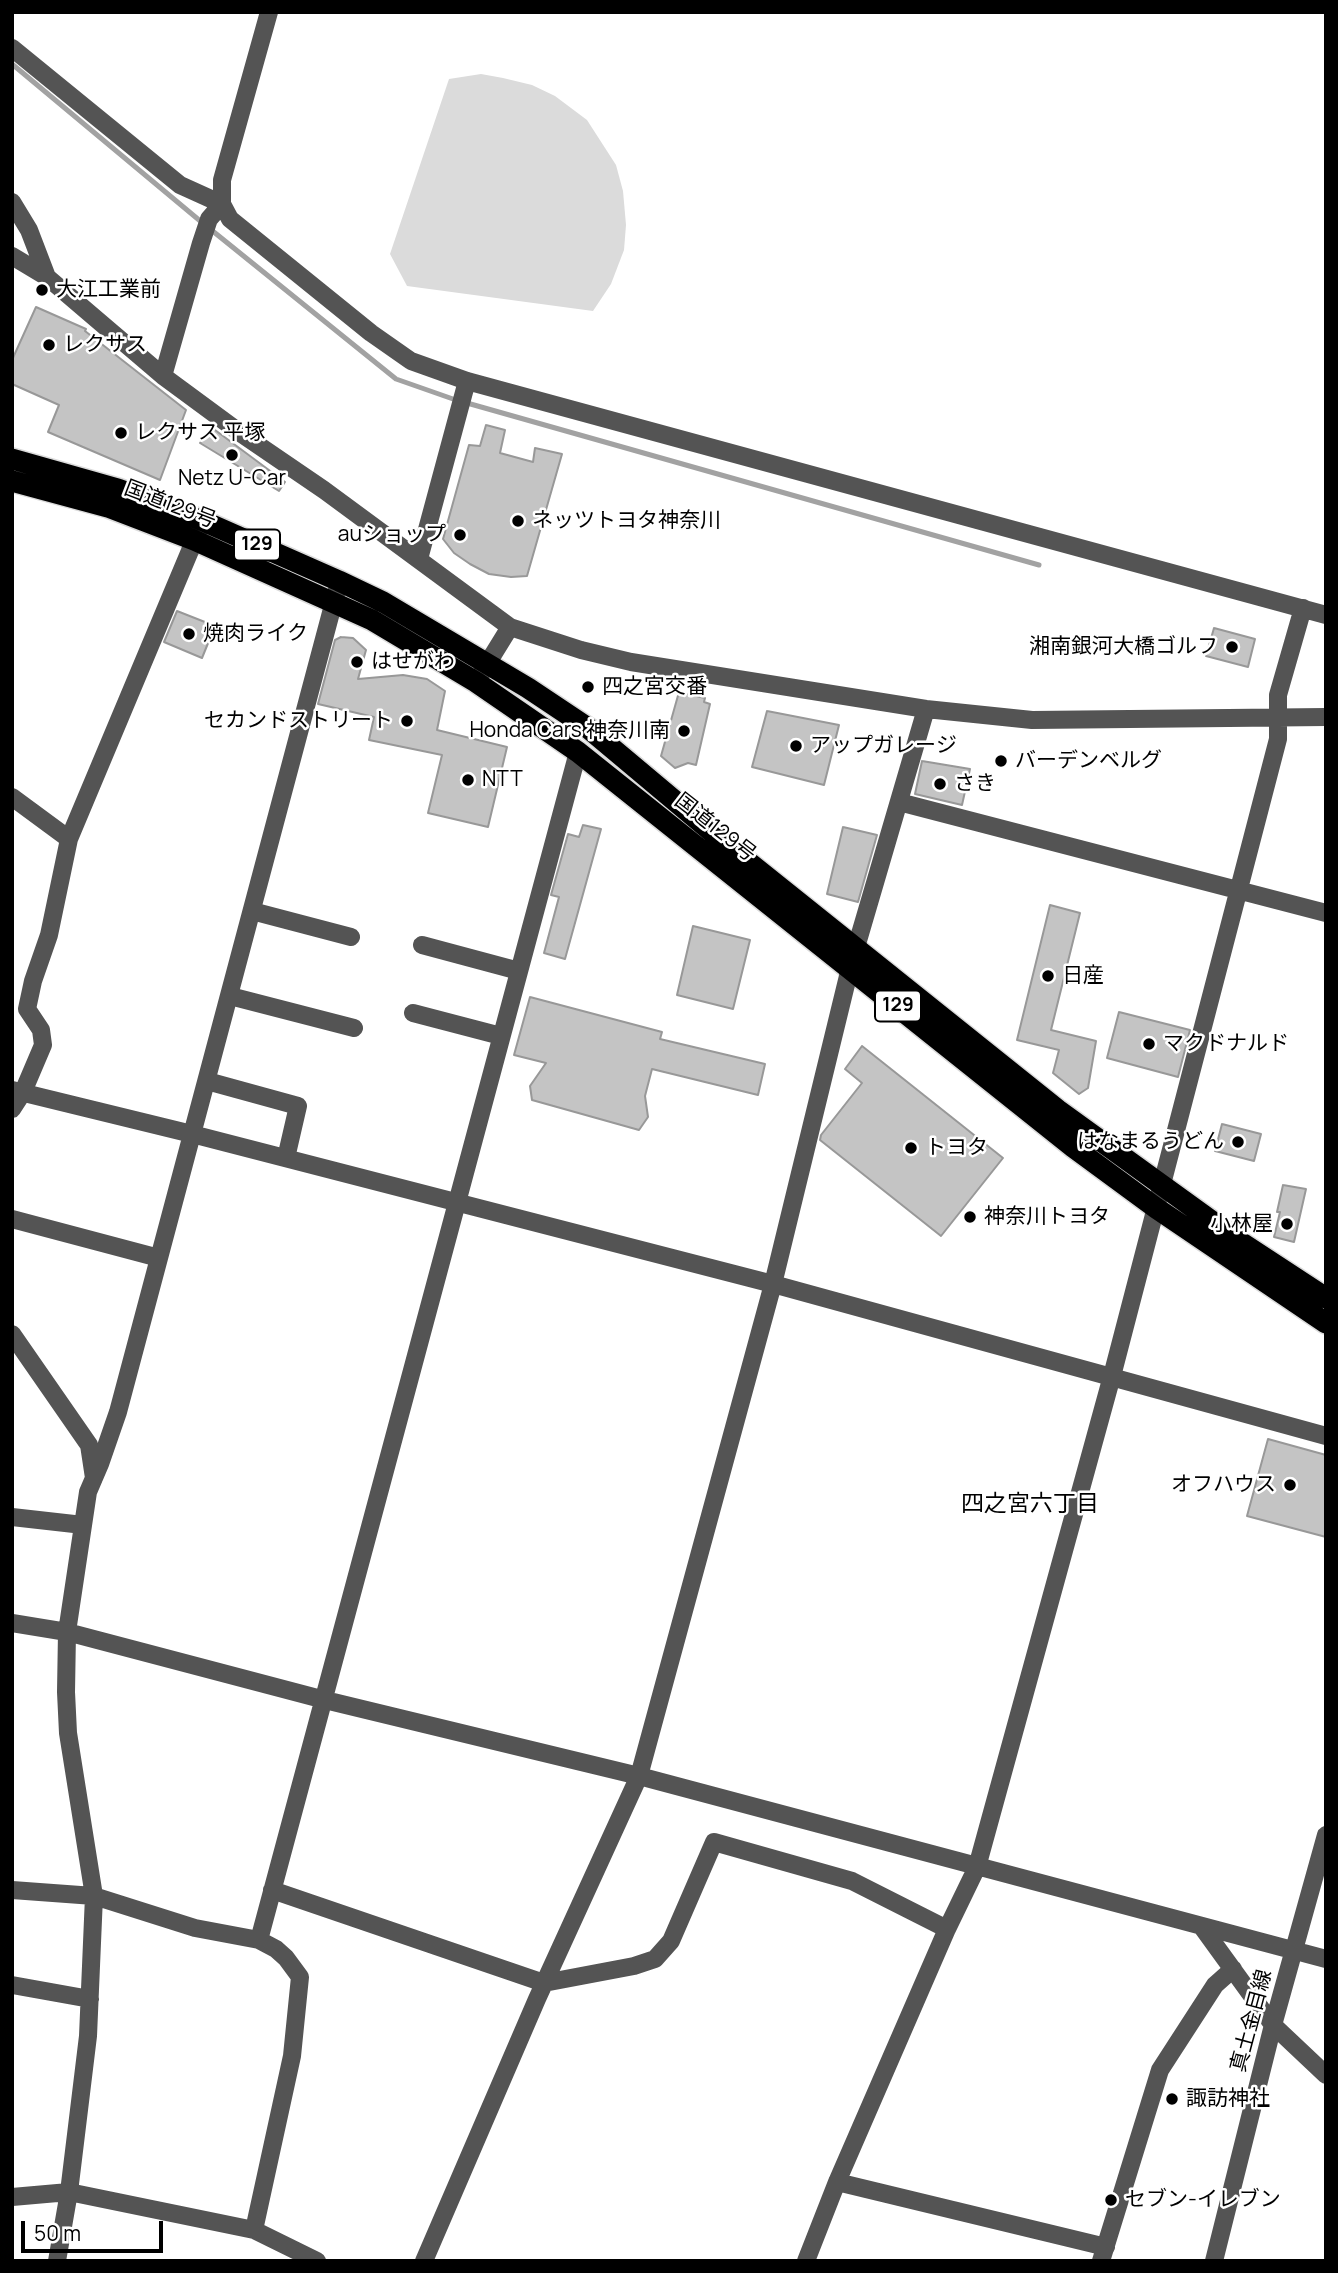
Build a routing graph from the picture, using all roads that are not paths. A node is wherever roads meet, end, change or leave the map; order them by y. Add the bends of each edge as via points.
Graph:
1 (269, 12) edge
2 (12, 48) edge
3 (12, 202) edge
4 (222, 204) junction
5 (12, 256) edge
6 (47, 277) junction
7 (163, 376) junction
8 (467, 381) junction
9 (12, 458) edge
10 (12, 481) edge
11 (198, 531) junction
12 (419, 559) junction
13 (339, 581) junction
14 (334, 602) junction
15 (1303, 608) junction
16 (1326, 615) edge
17 (510, 626) junction
18 (482, 673) junction
19 (926, 709) junction
20 (1326, 717) edge
21 (1278, 718) junction
22 (578, 751) junction
23 (12, 797) edge
24 (899, 802) junction
25 (69, 839) junction
26 (1238, 890) junction
27 (252, 911) junction
28 (1326, 914) edge
29 (351, 937) dead end
30 (422, 945) dead end
31 (853, 958) junction
32 (519, 971) junction
33 (230, 996) junction
34 (413, 1013) dead end
35 (355, 1028) dead end
36 (501, 1036) junction
37 (207, 1081) junction
38 (18, 1091) edge
39 (12, 1110) edge
40 (192, 1134) junction
41 (286, 1158) junction
42 (1161, 1185) junction
43 (456, 1203) junction
44 (1156, 1208) junction
45 (12, 1219) edge
46 (159, 1258) junction
47 (773, 1284) junction
48 (1326, 1298) edge
49 (1326, 1323) edge
50 (12, 1334) edge
51 (1112, 1376) junction
52 (1326, 1436) edge
53 (94, 1478) junction
54 (12, 1517) edge
55 (83, 1525) junction
56 (12, 1623) edge
57 (67, 1632) junction
58 (325, 1700) junction
59 (639, 1776) junction
60 (1326, 1835) edge
61 (977, 1867) junction
62 (12, 1890) edge
63 (272, 1891) junction
64 (94, 1896) junction
65 (1317, 1898) edge
66 (1202, 1927) junction
67 (947, 1929) junction
68 (259, 1940) junction
69 (1294, 1951) junction
70 (1326, 1959) edge
71 (1233, 1969) junction
72 (544, 1983) junction
73 (12, 1985) edge
74 (90, 1999) junction
75 (1273, 2025) junction
76 (1326, 2075) edge
77 (837, 2182) junction
78 (69, 2192) junction
79 (12, 2197) edge
80 (254, 2230) junction
81 (1104, 2254) edge
82 (57, 2261) edge
83 (317, 2261) edge
84 (424, 2261) edge
85 (806, 2261) edge
86 (1214, 2261) edge

1 - 4 street via 222,180
2 - 4 street via 180,185
3 - 6 street via 29,230
4 - 7 street via 209,219
4 - 8 street via 230,219 371,333 411,361
5 - 6 street
6 - 7 street
7 - 12 street
8 - 12 street
8 - 15 street
9 - 11 highway, 国道129号 / 129 via 118,489
10 - 11 highway, 国道129号 / 129
11 - 13 highway, 国道129号 / 129
11 - 14 highway, 国道129号 / 129
11 - 25 street
12 - 17 street
13 - 14 street
13 - 18 highway, 国道129号 / 129 via 383,602
14 - 18 highway, 国道129号 / 129
14 - 27 street
15 - 16 street
15 - 21 street via 1278,695
17 - 18 street
17 - 19 street via 631,662
18 - 22 highway, 国道129号 / 129
18 - 31 highway, 国道129号 / 129 via 588,728
19 - 21 street via 1032,720
19 - 24 street
20 - 21 street
21 - 26 street via 1278,739
22 - 31 highway, 国道129号 / 129
22 - 32 street
23 - 25 street
24 - 26 street
24 - 31 street
25 - 38 street via 49,935 27,1009 41,1030 43,1045
26 - 28 street
26 - 42 street
27 - 29 street
27 - 33 street
30 - 32 street
31 - 42 highway, 国道129号 / 129
31 - 44 highway, 国道129号 / 129 via 1073,1147
31 - 47 street
32 - 36 street
33 - 35 street
33 - 37 street
34 - 36 street
36 - 43 street
37 - 40 street
37 - 41 street via 298,1106
38 - 39 street
38 - 40 street
40 - 41 street
40 - 46 street
41 - 43 street
42 - 44 street
42 - 48 highway, 国道129号 / 129
43 - 47 street
43 - 58 street
44 - 49 highway, 国道129号 / 129
44 - 51 street
45 - 46 street
46 - 53 street via 118,1412
47 - 51 street
47 - 59 street
50 - 53 street via 89,1445
51 - 52 street
51 - 61 street
53 - 55 street
54 - 55 street
55 - 57 street
56 - 57 street
57 - 58 street
57 - 64 street via 68,1733
58 - 59 street
58 - 63 street
59 - 61 street
59 - 72 street
60 - 65 street, 真土金目線
61 - 66 street
61 - 67 street
62 - 64 street
63 - 68 street
63 - 72 street
64 - 68 street via 195,1928
64 - 74 street
65 - 69 street, 真土金目線
66 - 69 street
66 - 71 street
67 - 72 street via 852,1881 714,1842 671,1941 656,1959
67 - 77 street
68 - 80 street via 286,1958 300,1978 292,2056
69 - 70 street
69 - 75 street, 真土金目線
71 - 75 street
71 - 81 street via 1215,1985 1160,2070
72 - 84 street
73 - 74 street
74 - 78 street
75 - 76 street
75 - 86 street, 真土金目線
77 - 81 street
77 - 85 street
78 - 79 street
78 - 80 street
78 - 82 street
80 - 83 street

